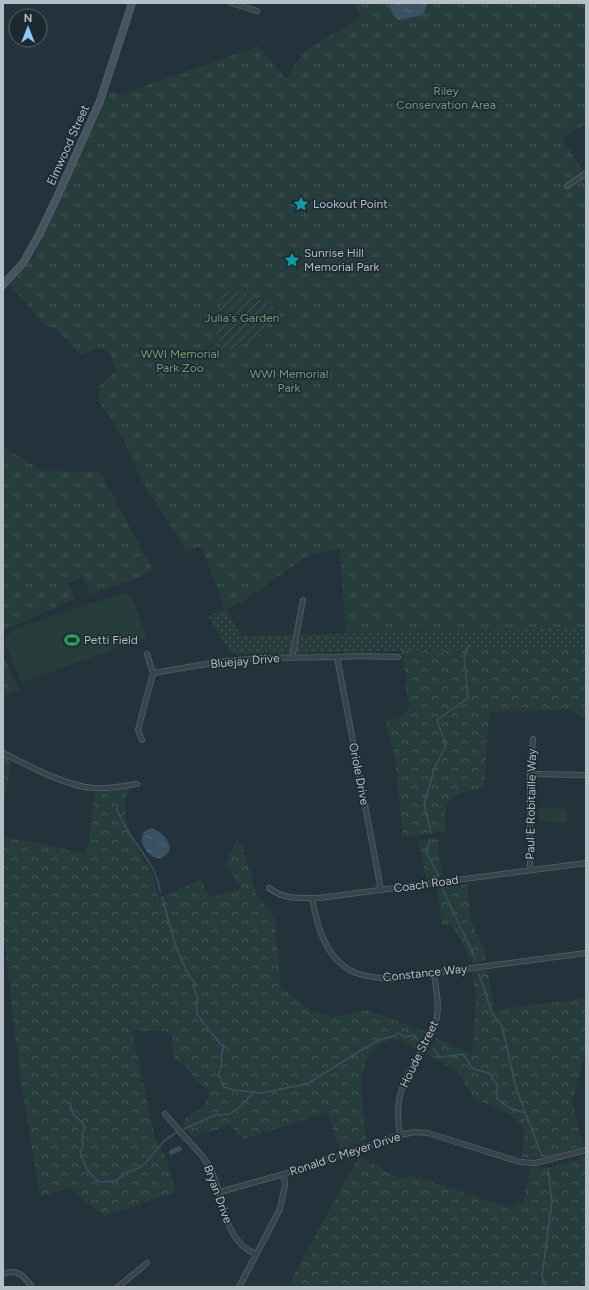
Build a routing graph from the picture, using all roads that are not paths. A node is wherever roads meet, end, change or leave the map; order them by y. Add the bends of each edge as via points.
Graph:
1 (132, 3) edge
2 (231, 3) edge
3 (257, 11) dead end
4 (586, 173) edge
5 (567, 186) dead end
6 (3, 285) edge
7 (303, 600) dead end
8 (147, 654) dead end
9 (398, 657) dead end
10 (292, 658) junction
11 (337, 658) junction
12 (153, 673) junction
13 (533, 739) dead end
14 (142, 740) dead end
15 (3, 753) edge
16 (530, 774) junction
17 (586, 775) edge
18 (137, 784) dead end
19 (586, 863) edge
20 (530, 870) junction
21 (269, 888) dead end
22 (381, 890) junction
23 (312, 898) junction
24 (586, 953) edge
25 (434, 973) junction
26 (165, 1114) dead end
27 (400, 1135) junction
28 (586, 1150) edge
29 (284, 1174) junction
30 (220, 1192) junction
31 (256, 1254) junction
32 (147, 1263) dead end
33 (3, 1274) edge
34 (32, 1287) edge
35 (118, 1287) edge
36 (239, 1287) edge

1 - 6 main road, Elmwood Street via 100,101 58,195 23,263
2 - 3 street
4 - 5 street
7 - 10 street
8 - 12 street
9 - 11 street, Bluejay Drive
10 - 11 street, Bluejay Drive
10 - 12 street, Bluejay Drive via 218,662
11 - 22 street, Oriole Drive
12 - 14 street via 138,730
13 - 16 street, Paul E Robitaille Way
15 - 18 street via 85,787
16 - 17 street
16 - 20 street, Paul E Robitaille Way
19 - 20 street, Coach Road
20 - 22 street, Coach Road
21 - 23 street, Coach Road via 278,895
22 - 23 street, Coach Road
23 - 25 street, Constance Way via 316,920 330,952 343,965 372,978 390,979
24 - 25 street, Constance Way
25 - 27 street, Houde Street via 438,1008 436,1023 400,1090
26 - 30 street, Bryan Drive via 201,1153
27 - 28 street, Ronald C Meyer Drive via 428,1133 520,1162 535,1163
27 - 29 street, Ronald C Meyer Drive
29 - 30 street, Ronald C Meyer Drive
29 - 31 street via 285,1185 280,1209
30 - 31 street, Bryan Drive via 232,1232 248,1251
31 - 36 street
32 - 35 street
33 - 34 street via 14,1272 23,1275

